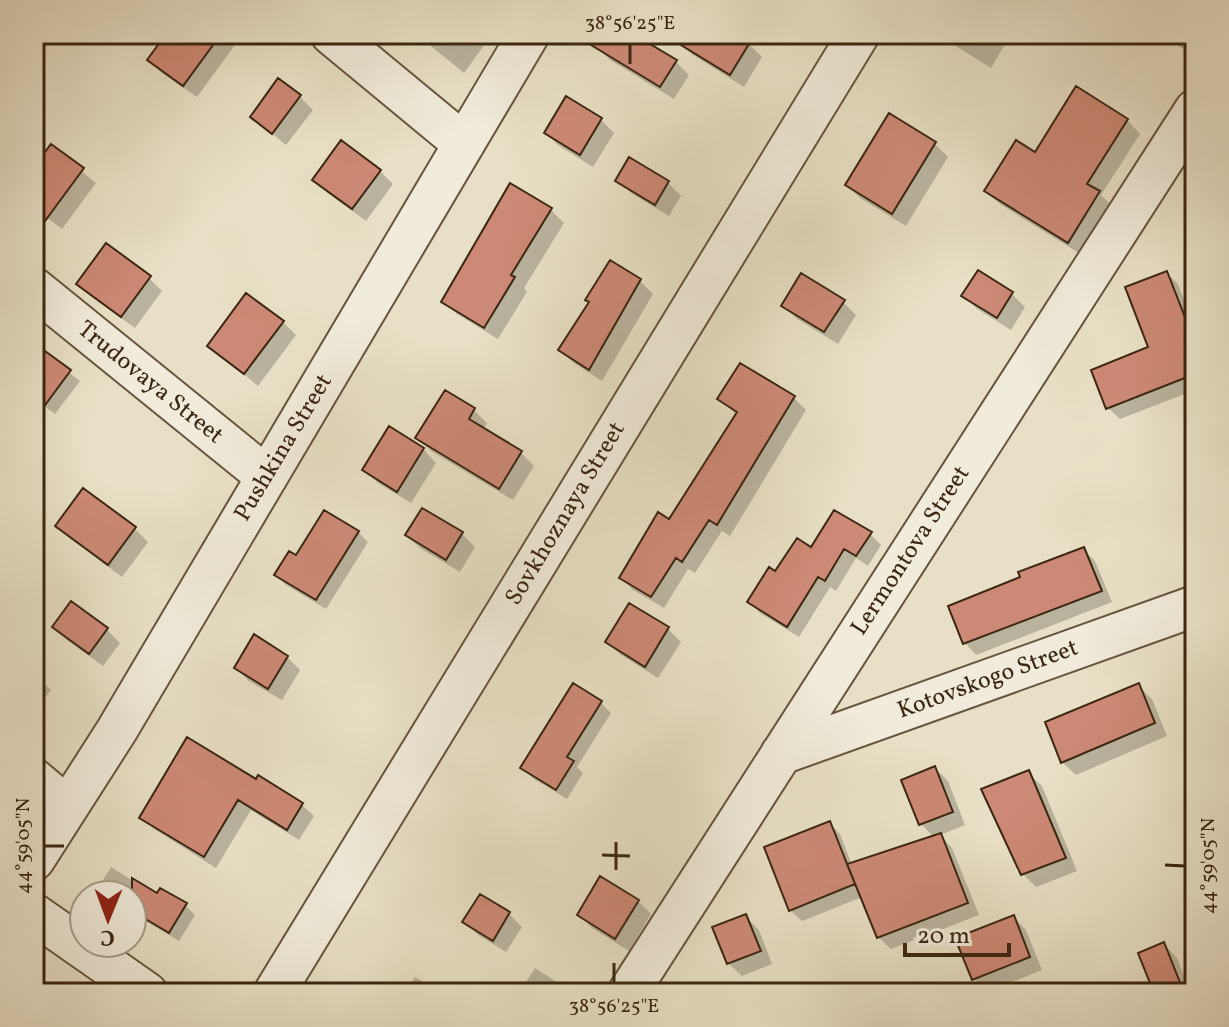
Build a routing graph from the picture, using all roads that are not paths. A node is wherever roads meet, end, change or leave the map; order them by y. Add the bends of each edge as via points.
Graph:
1 (331, 34) edge
2 (529, 34) edge
3 (859, 34) edge
4 (1195, 110) edge
5 (464, 144) junction
6 (34, 288) edge
7 (267, 477) junction
8 (1195, 606) edge
9 (781, 754) junction
10 (34, 779) edge
11 (67, 807) junction
12 (34, 860) edge
13 (34, 914) edge
14 (147, 993) edge
15 (274, 993) edge
16 (628, 993) edge

1 - 5 street
2 - 5 street, Pushkina Street
3 - 15 street, Sovkhoznaya Street
4 - 9 street, Lermontova Street
5 - 7 street, Pushkina Street
6 - 7 street, Trudovaya Street
7 - 11 street, Pushkina Street
8 - 9 street, Kotovskogo Street
9 - 16 street, Lermontova Street
10 - 11 street
11 - 12 street, Pushkina Street
13 - 14 street

